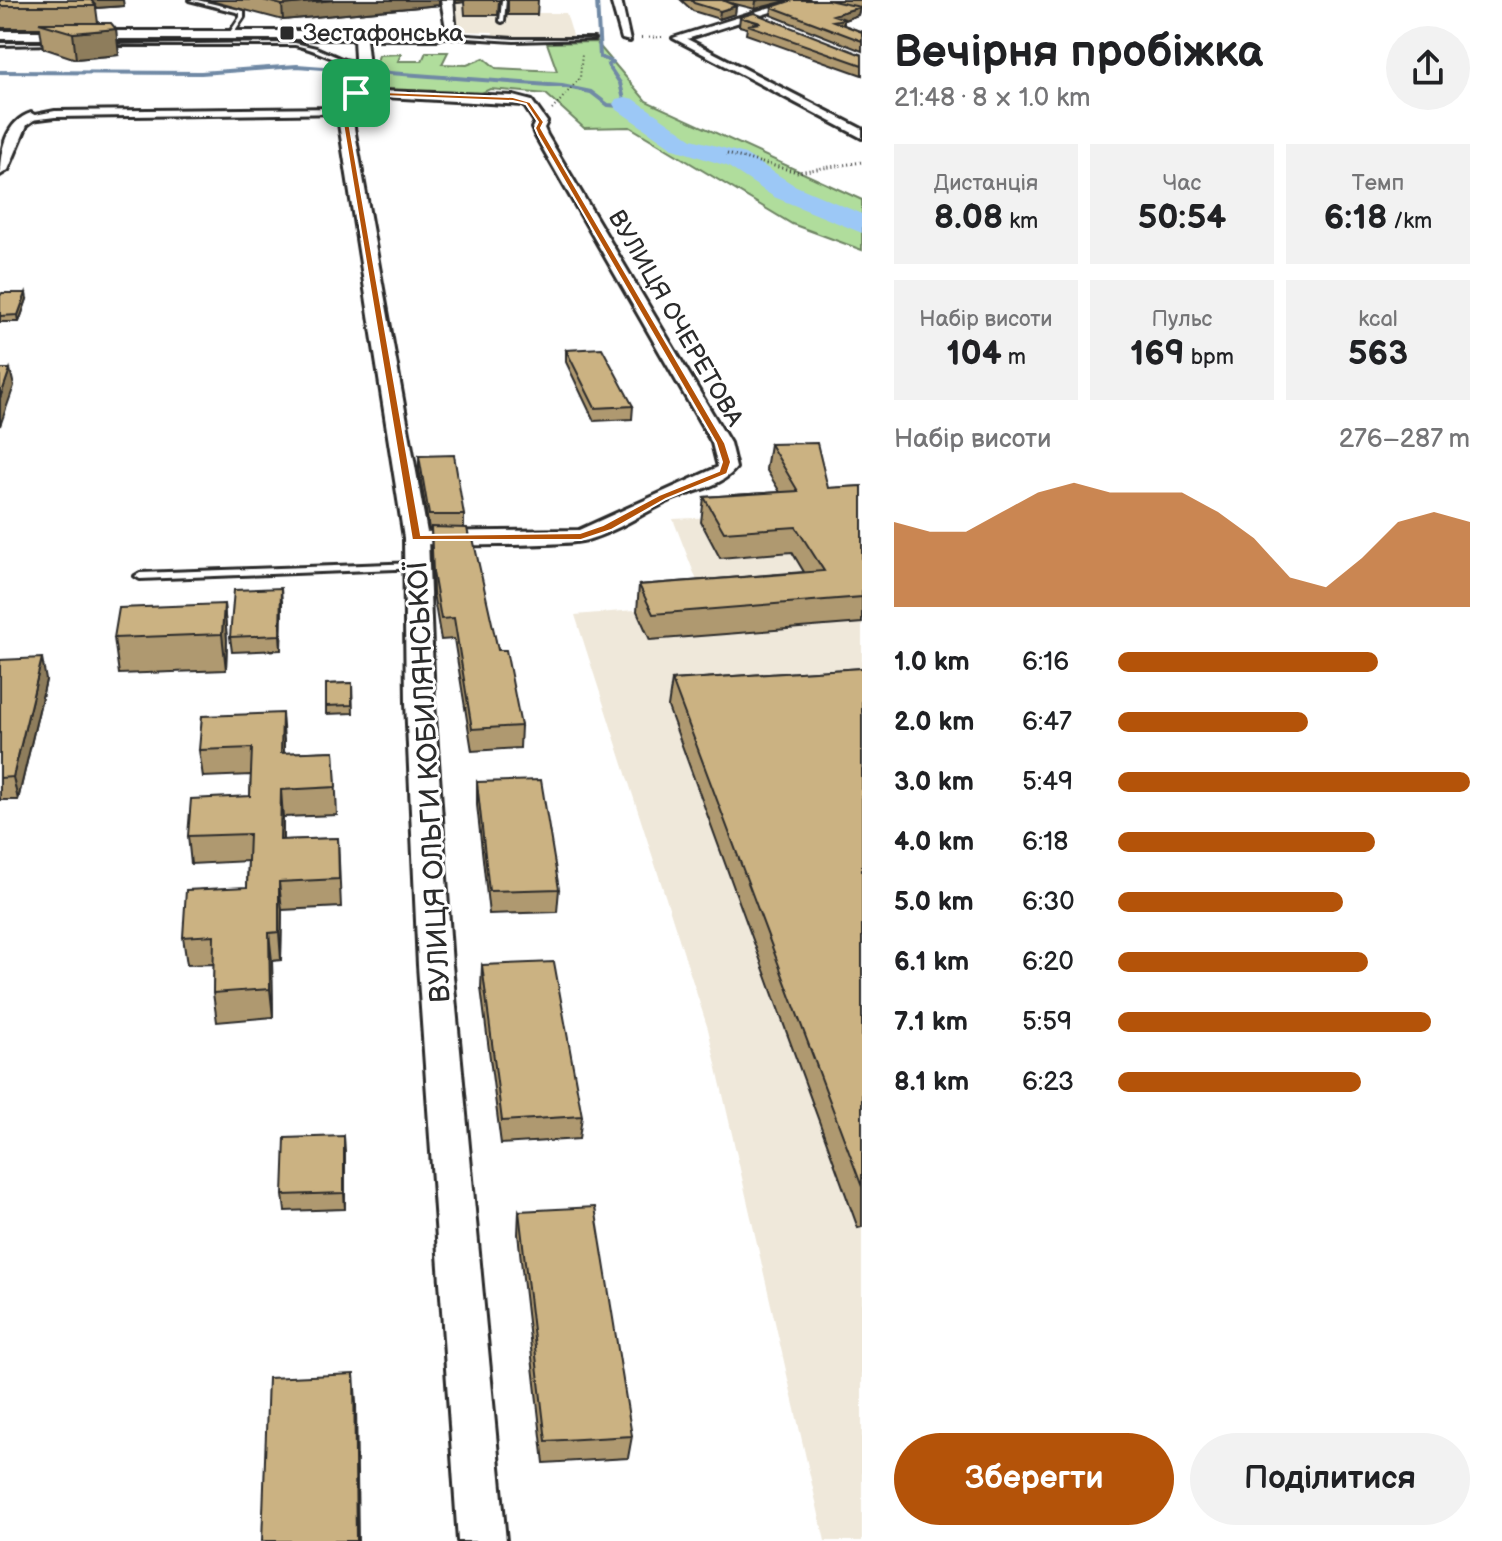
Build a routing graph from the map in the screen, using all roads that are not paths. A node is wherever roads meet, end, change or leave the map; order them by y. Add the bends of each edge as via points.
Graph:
1 (191, 0) edge
2 (447, 0) edge
3 (504, 0) edge
4 (616, 0) edge
5 (804, 0) edge
6 (434, 1) edge
7 (816, 2) edge
8 (736, 10) edge
9 (747, 15) junction
10 (502, 21) dead end
11 (776, 25) edge
12 (230, 34) junction
13 (360, 34) junction
14 (0, 35) edge
15 (438, 35) junction
16 (592, 39) dead end
17 (627, 39) dead end
18 (0, 44) edge
19 (60, 44) edge
20 (91, 44) edge
21 (357, 82) junction
22 (31, 117) joint
23 (862, 134) edge
24 (5, 144) edge
25 (0, 170) edge
26 (416, 552) junction
27 (140, 576) dead end
28 (482, 1541) edge

1 - 12 lane via 242,12
2 - 6 lane
2 - 15 street via 452,30
3 - 10 lane
4 - 17 street
5 - 7 lane
5 - 9 street
8 - 9 street
9 - 11 street
9 - 23 street via 680,39
12 - 13 street
12 - 14 street
13 - 15 street
13 - 21 street, ВУЛИЦЯ ОЛЬГИ КОБИЛЯНСЬКОЇ
15 - 16 lane
18 - 19 lane
20 - 21 lane via 295,44 316,47 342,63
21 - 22 street
21 - 26 street, ВУЛИЦЯ ОЛЬГИ КОБИЛЯНСЬКОЇ
21 - 26 street, ВУЛИЦЯ ОЧЕРЕТОВА via 528,103 541,122 541,135 721,443 727,462 716,477 581,536
22 - 24 street
24 - 25 street
26 - 27 lane
26 - 28 street, ВУЛИЦЯ ОЛЬГИ КОБИЛЯНСЬКОЇ via 435,965

